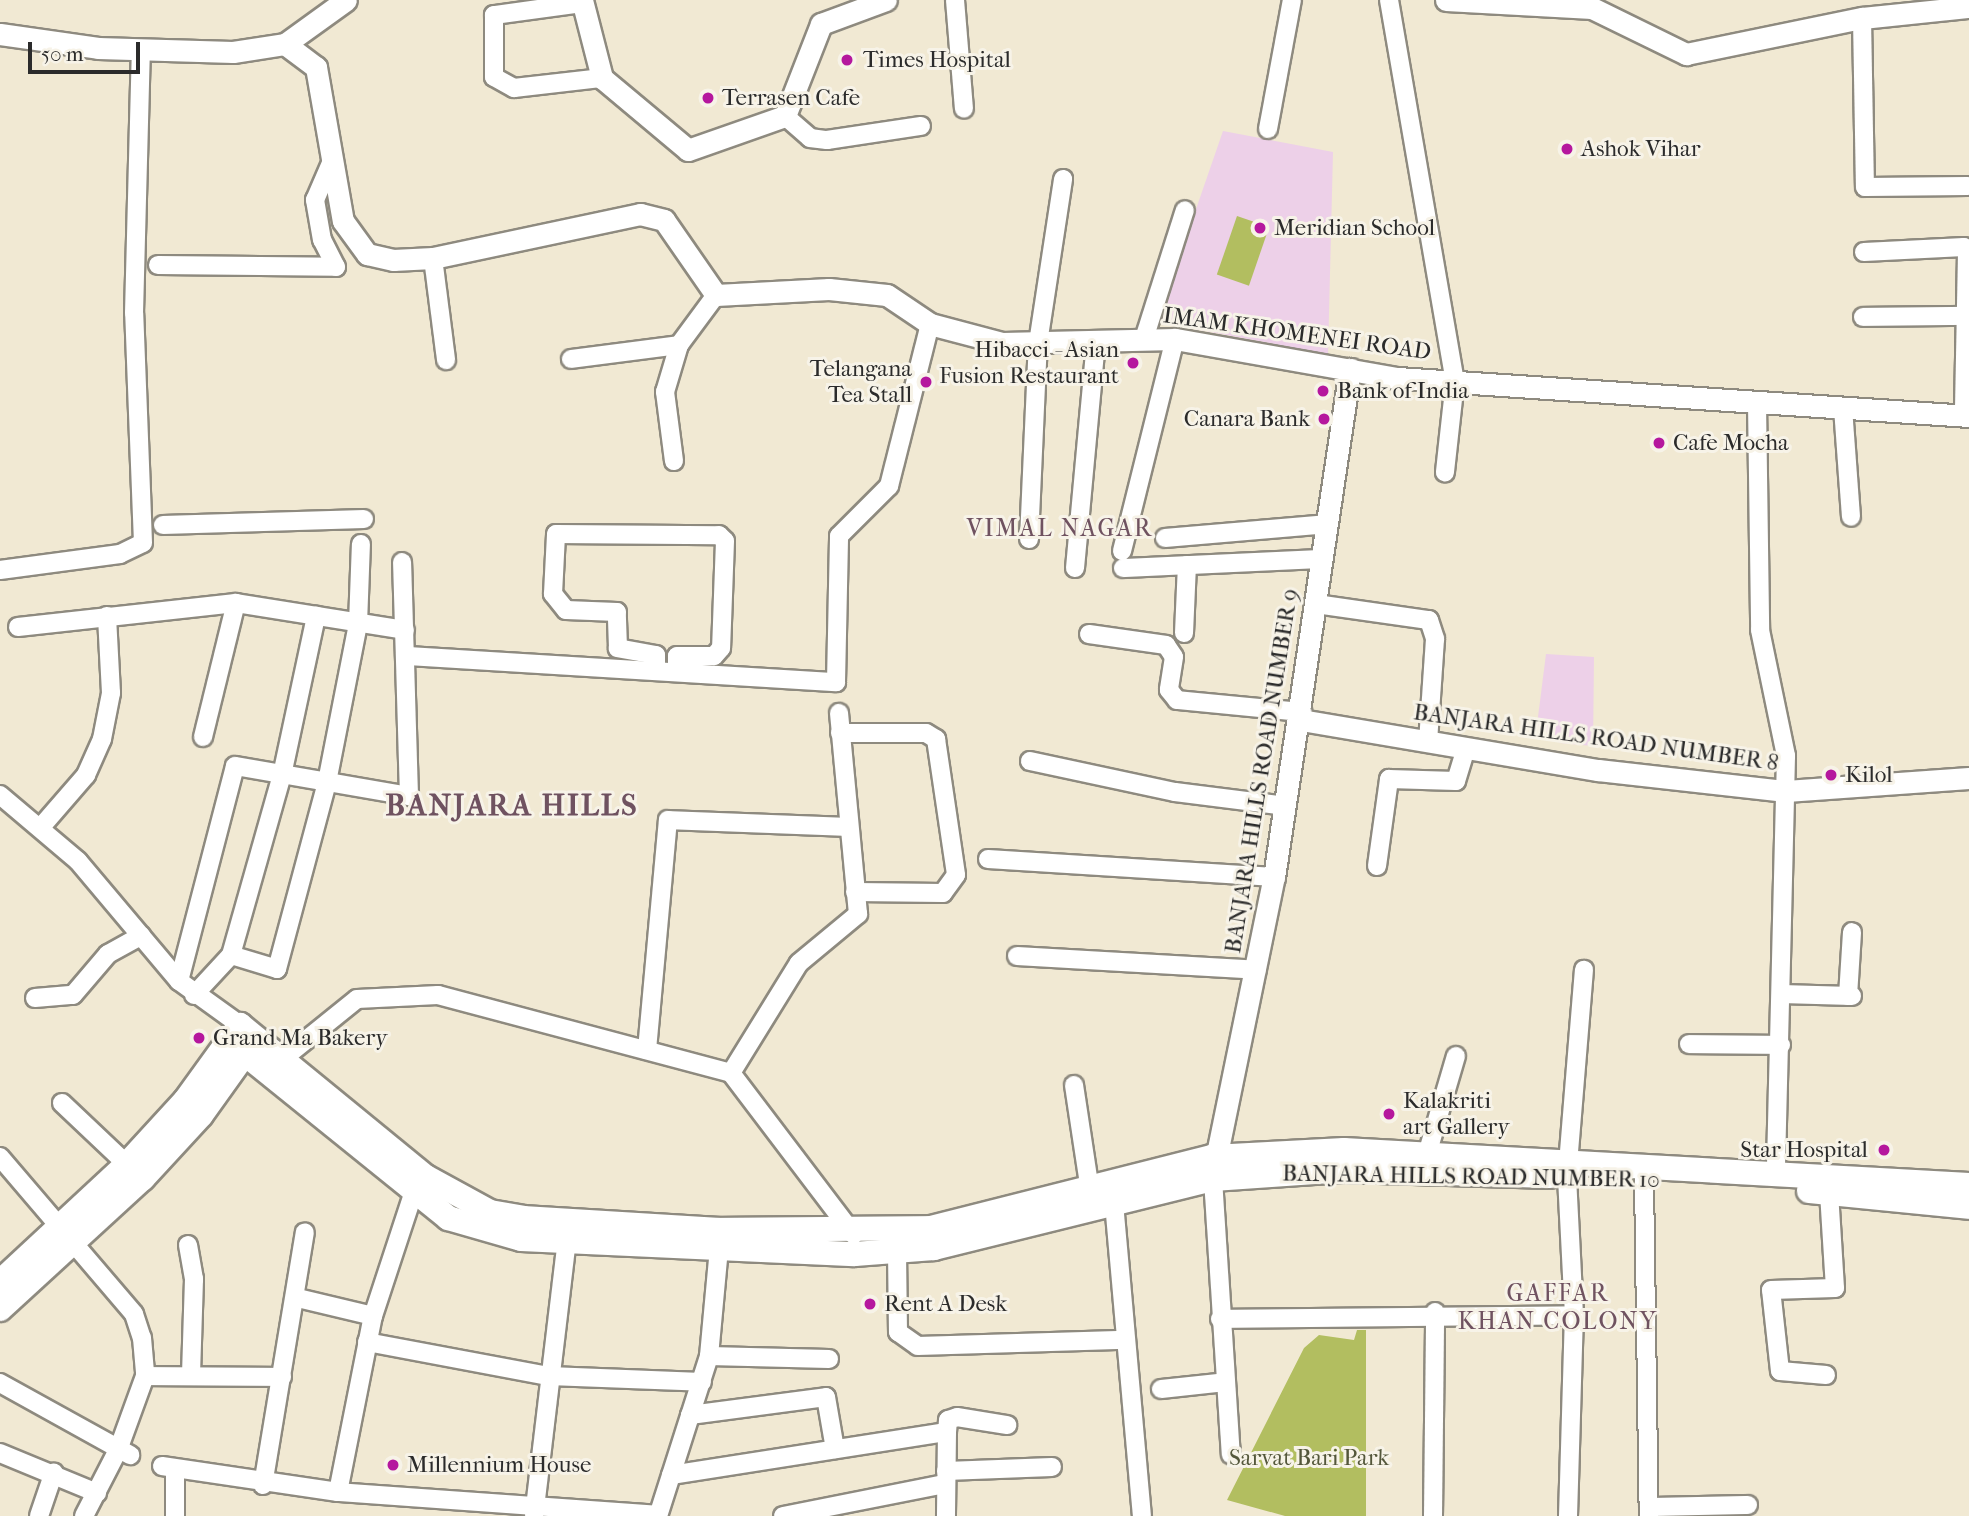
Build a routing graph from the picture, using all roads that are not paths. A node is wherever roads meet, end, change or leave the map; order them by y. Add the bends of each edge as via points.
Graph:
1 (346, 0) edge
2 (886, 0) edge
3 (955, 0) edge
4 (1292, 0) edge
5 (1389, 0) edge
6 (1446, 0) edge
7 (582, 1) edge
8 (1498, 2) edge
9 (1593, 4) edge
10 (1969, 7) edge
11 (1863, 9) edge
12 (0, 34) edge
13 (285, 44) junction
14 (141, 51) junction
15 (602, 78) junction
16 (964, 109) dead end
17 (785, 116) junction
18 (921, 126) dead end
19 (1268, 129) dead end
20 (331, 163) junction
21 (1063, 179) dead end
22 (1968, 186) edge
23 (1185, 210) dead end
24 (1864, 252) dead end
25 (433, 258) junction
26 (158, 265) dead end
27 (716, 295) junction
28 (1966, 316) junction
29 (1863, 317) dead end
30 (930, 324) junction
31 (1144, 339) junction
32 (1175, 339) junction
33 (1097, 342) junction
34 (1038, 343) junction
35 (679, 345) junction
36 (571, 359) dead end
37 (446, 360) dead end
38 (1350, 369) junction
39 (1455, 381) junction
40 (1757, 403) junction
41 (1843, 408) junction
42 (1966, 416) edge
43 (674, 461) dead end
44 (1445, 472) dead end
45 (1851, 517) dead end
46 (364, 519) dead end
47 (1328, 524) junction
48 (163, 525) dead end
49 (1165, 538) dead end
50 (1029, 539) dead end
51 (361, 544) dead end
52 (1322, 559) junction
53 (402, 562) dead end
54 (1187, 565) junction
55 (1075, 568) dead end
56 (0, 570) edge
57 (236, 603) junction
58 (1316, 604) junction
59 (107, 616) junction
60 (316, 616) junction
61 (358, 624) junction
62 (18, 627) dead end
63 (405, 630) junction
64 (1184, 633) dead end
65 (1088, 634) dead end
66 (408, 656) junction
67 (656, 671) junction
68 (677, 672) junction
69 (839, 713) dead end
70 (1302, 716) junction
71 (840, 733) junction
72 (203, 737) dead end
73 (1428, 742) junction
74 (1466, 749) junction
75 (1030, 761) dead end
76 (282, 775) junction
77 (1969, 778) edge
78 (327, 782) junction
79 (1786, 791) junction
80 (0, 795) edge
81 (1286, 806) junction
82 (41, 827) junction
83 (846, 827) junction
84 (988, 859) dead end
85 (1377, 866) dead end
86 (1275, 877) junction
87 (855, 891) junction
88 (1852, 932) dead end
89 (142, 936) junction
90 (231, 956) junction
91 (1017, 956) dead end
92 (1257, 970) junction
93 (1584, 971) dead end
94 (179, 981) junction
95 (1781, 994) junction
96 (194, 995) junction
97 (35, 998) dead end
98 (243, 1039) junction
99 (1689, 1044) dead end
100 (1781, 1045) junction
101 (647, 1050) junction
102 (1456, 1056) dead end
103 (285, 1058) junction
104 (731, 1073) junction
105 (1074, 1086) dead end
106 (62, 1103) dead end
107 (1429, 1151) junction
108 (0, 1157) edge
109 (1212, 1168) junction
110 (1568, 1169) junction
111 (135, 1172) junction
112 (1776, 1173) junction
113 (1644, 1178) junction
114 (1969, 1185) edge
115 (1090, 1191) junction
116 (1829, 1192) junction
117 (413, 1194) junction
118 (1114, 1203) junction
119 (1969, 1207) edge
120 (568, 1231) junction
121 (305, 1232) dead end
122 (68, 1235) junction
123 (720, 1241) junction
124 (855, 1243) junction
125 (188, 1245) dead end
126 (897, 1251) junction
127 (0, 1282) edge
128 (298, 1298) junction
129 (0, 1309) edge
130 (1435, 1312) junction
131 (1574, 1315) junction
132 (373, 1316) junction
133 (1220, 1319) junction
134 (1125, 1340) junction
135 (367, 1342) junction
136 (709, 1356) junction
137 (829, 1359) dead end
138 (1826, 1375) dead end
139 (145, 1376) junction
140 (191, 1376) junction
141 (549, 1376) junction
142 (282, 1377) junction
143 (702, 1382) junction
144 (1226, 1382) junction
145 (0, 1383) edge
146 (1161, 1389) dead end
147 (690, 1415) junction
148 (1007, 1426) dead end
149 (947, 1432) junction
150 (835, 1449) junction
151 (124, 1452) junction
152 (0, 1453) edge
153 (1231, 1454) dead end
154 (1052, 1467) dead end
155 (54, 1472) junction
156 (671, 1475) junction
157 (945, 1477) junction
158 (263, 1485) junction
159 (338, 1492) junction
160 (97, 1493) junction
161 (1748, 1505) dead end
162 (534, 1512) edge
163 (1649, 1512) edge
164 (39, 1516) edge
165 (84, 1516) edge
166 (175, 1516) edge
167 (658, 1516) edge
168 (783, 1516) edge
169 (946, 1516) edge
170 (1142, 1516) edge
171 (1433, 1516) edge
172 (1568, 1516) edge

1 - 13 street
2 - 17 street via 821,24
3 - 16 street
4 - 19 street
5 - 39 street
6 - 8 street
7 - 15 street
7 - 15 street via 494,15 494,77 514,88
8 - 9 street
9 - 11 street via 1686,54
10 - 11 street
11 - 22 street via 1865,187
12 - 14 street
13 - 14 street via 233,52
13 - 20 street via 316,67
14 - 56 street via 134,313 143,543 120,554
15 - 17 street via 688,150
17 - 18 street via 810,138 827,140
20 - 25 street via 343,221 367,254
20 - 26 street via 315,200 322,240 336,267
21 - 34 street
23 - 31 street
24 - 28 street via 1964,247
25 - 27 street via 640,214 664,220
25 - 37 street
27 - 30 street, IMAM KHOMENEI ROAD via 817,289 887,295
27 - 35 street
28 - 29 street
28 - 42 street
30 - 34 street, IMAM KHOMENEI ROAD via 1002,343
30 - 68 street via 889,486 839,536 836,682
31 - 32 street, IMAM KHOMENEI ROAD
31 - 33 street, IMAM KHOMENEI ROAD
32 - 38 street, IMAM KHOMENEI ROAD
32 - 54 street via 1123,560
33 - 34 street, IMAM KHOMENEI ROAD
33 - 55 street
34 - 50 street
35 - 36 street
35 - 43 street via 665,392
38 - 39 street, IMAM KHOMENEI ROAD
38 - 47 street, BANJARA HILLS ROAD NUMBER 9
39 - 40 street, IMAM KHOMENEI ROAD
39 - 44 street
40 - 41 street, IMAM KHOMENEI ROAD
40 - 79 street via 1757,592 1782,730
41 - 42 street, IMAM KHOMENEI ROAD
41 - 45 street
46 - 48 street
47 - 49 street
47 - 52 street, BANJARA HILLS ROAD NUMBER 9
51 - 61 street
52 - 54 street
52 - 58 street, BANJARA HILLS ROAD NUMBER 9
53 - 63 street
54 - 64 street
57 - 59 street
57 - 60 street
57 - 72 street
58 - 70 street, BANJARA HILLS ROAD NUMBER 9
58 - 73 street via 1429,620 1435,639
59 - 62 street
59 - 82 street via 111,693 102,739 86,775
60 - 61 street
60 - 76 street
61 - 63 street
61 - 78 street
63 - 66 street
65 - 70 street via 1166,645 1174,657 1169,690 1177,700
66 - 67 street
66 - 78 street via 409,796
67 - 68 street
67 - 68 street via 656,655 618,648 617,612 566,610 553,594 556,534 719,535 725,541 721,648 713,656 677,656
69 - 71 street
70 - 73 street, BANJARA HILLS ROAD NUMBER 8
70 - 81 street, BANJARA HILLS ROAD NUMBER 9
71 - 83 street
71 - 87 street via 926,733 936,739 956,875 943,893
73 - 74 street, BANJARA HILLS ROAD NUMBER 8
74 - 79 street, BANJARA HILLS ROAD NUMBER 8
74 - 85 street via 1456,781 1389,779
75 - 81 street via 1175,792
76 - 78 street
76 - 90 street
76 - 94 street via 235,766
77 - 79 street, BANJARA HILLS ROAD NUMBER 8
78 - 90 street via 277,970
79 - 95 street
80 - 82 street
81 - 86 street, BANJARA HILLS ROAD NUMBER 9
82 - 89 street
83 - 87 street
83 - 101 street via 668,820
84 - 86 street
86 - 92 street, BANJARA HILLS ROAD NUMBER 9
87 - 104 street via 858,914 799,963
88 - 95 street via 1850,996
89 - 94 street
89 - 97 street via 108,954 73,995
90 - 96 street
91 - 92 street
92 - 109 street, BANJARA HILLS ROAD NUMBER 9
93 - 110 street
94 - 96 street
95 - 100 street
96 - 98 street
98 - 103 main road, BANJARA HILLS ROAD NUMBER 10
98 - 111 main road
98 - 117 main road, BANJARA HILLS ROAD NUMBER 10
99 - 100 street
100 - 112 street
101 - 103 street via 438,995 357,999
101 - 104 street
102 - 107 street
103 - 120 main road, BANJARA HILLS ROAD NUMBER 10 via 458,1199 490,1212
104 - 124 street
105 - 115 street
106 - 111 street
107 - 109 main road, BANJARA HILLS ROAD NUMBER 10
107 - 110 main road, BANJARA HILLS ROAD NUMBER 10
108 - 122 street
109 - 110 main road, BANJARA HILLS ROAD NUMBER 10
109 - 115 main road, BANJARA HILLS ROAD NUMBER 10
109 - 118 main road, BANJARA HILLS ROAD NUMBER 10
109 - 133 street
110 - 112 main road, BANJARA HILLS ROAD NUMBER 10
110 - 113 main road, BANJARA HILLS ROAD NUMBER 10
110 - 131 street
111 - 122 main road
112 - 114 main road, BANJARA HILLS ROAD NUMBER 10
113 - 116 main road, BANJARA HILLS ROAD NUMBER 10
113 - 163 street
115 - 124 main road, BANJARA HILLS ROAD NUMBER 10
116 - 119 main road, BANJARA HILLS ROAD NUMBER 10
116 - 138 street via 1835,1288 1771,1290 1780,1371
117 - 120 main road, BANJARA HILLS ROAD NUMBER 10 via 484,1233
117 - 132 street
118 - 126 main road, BANJARA HILLS ROAD NUMBER 10 via 934,1248
118 - 134 street
120 - 123 main road, BANJARA HILLS ROAD NUMBER 10
120 - 141 street
121 - 128 street
122 - 127 main road
122 - 129 main road
122 - 139 street via 134,1314
123 - 124 main road, BANJARA HILLS ROAD NUMBER 10
123 - 136 street
124 - 126 main road, BANJARA HILLS ROAD NUMBER 10
125 - 140 street via 194,1285
126 - 134 street via 898,1332 911,1343 959,1347
128 - 132 street
128 - 142 street
130 - 131 street
130 - 133 street
130 - 171 street
131 - 172 street
132 - 135 street
133 - 144 street
134 - 170 street
135 - 141 street
135 - 159 street
136 - 137 street
136 - 143 street
139 - 140 street
139 - 151 street
140 - 142 street
141 - 143 street
141 - 162 street
142 - 158 street
143 - 147 street
144 - 146 street
144 - 153 street
145 - 151 street
147 - 150 street via 826,1397
147 - 156 street
148 - 149 street via 957,1418 948,1420
149 - 150 street
149 - 157 street
150 - 156 street
151 - 160 street
152 - 155 street
154 - 157 street
155 - 160 street
155 - 164 street
156 - 167 street
157 - 168 street
157 - 169 street
158 - 159 street
158 - 166 street via 169,1468
159 - 162 street
160 - 165 street
161 - 163 street
162 - 167 street

